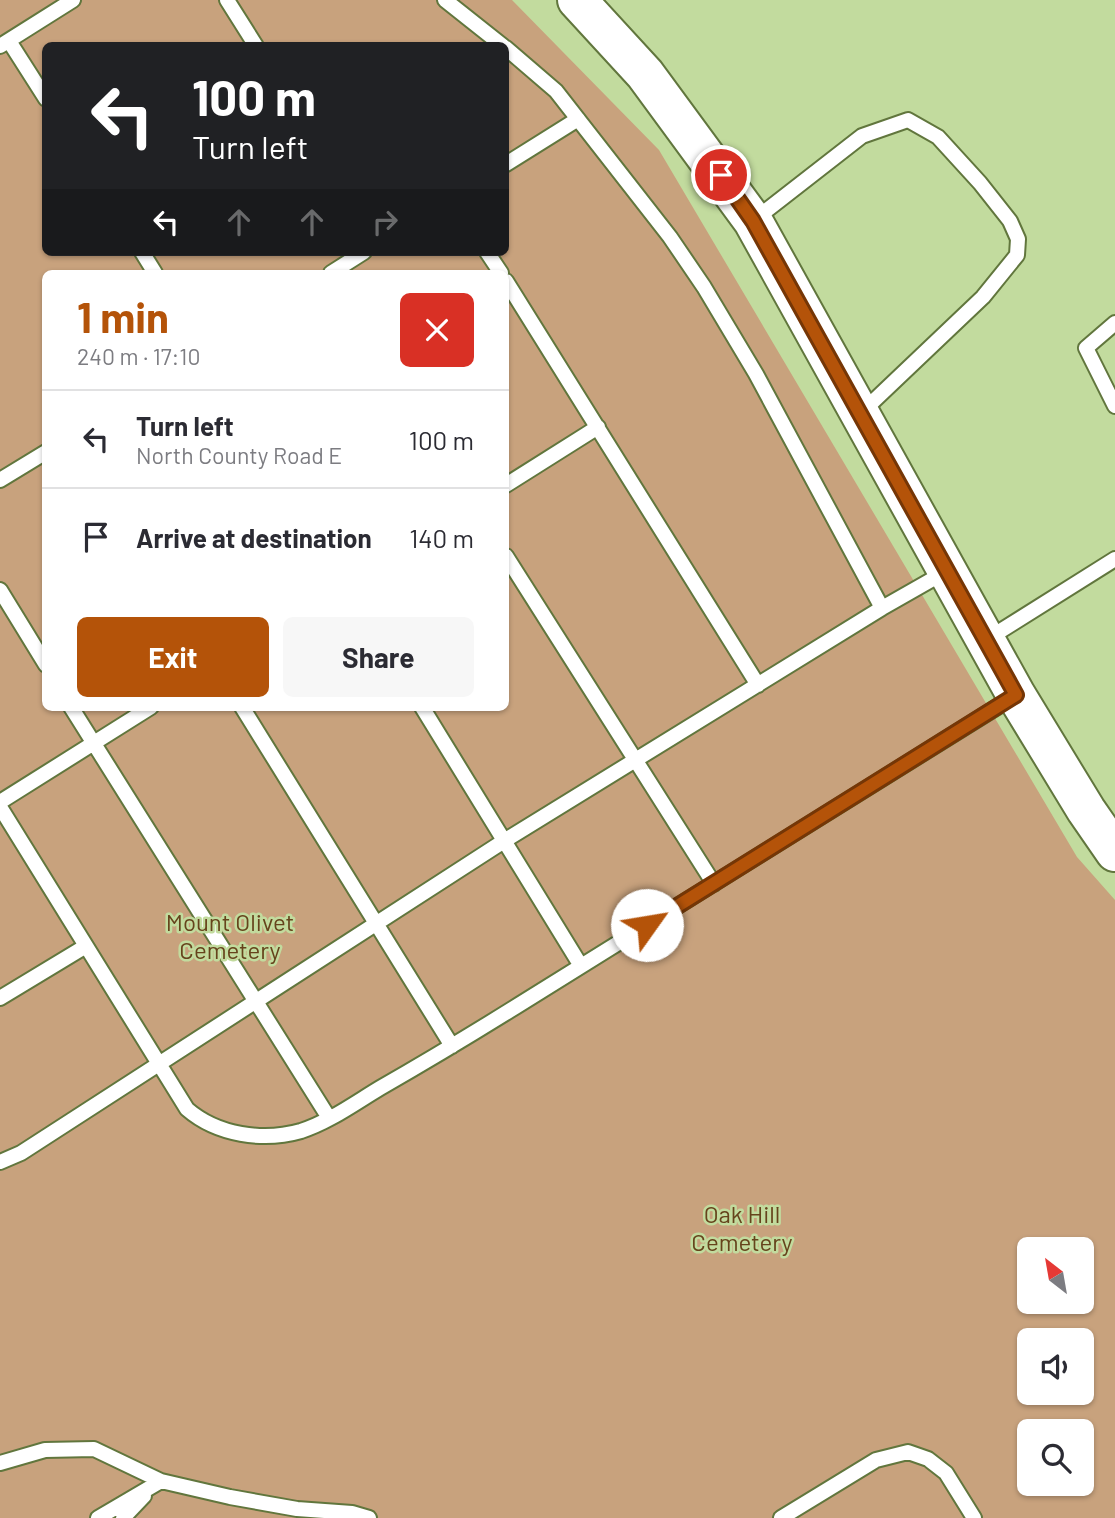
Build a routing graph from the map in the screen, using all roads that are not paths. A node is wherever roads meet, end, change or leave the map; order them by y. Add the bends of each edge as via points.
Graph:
1 (73, 0) edge
2 (227, 0) edge
3 (445, 0) edge
4 (577, 0) edge
5 (253, 42) edge
6 (498, 42) edge
7 (4, 44) edge
8 (509, 51) edge
9 (42, 94) edge
10 (578, 119) junction
11 (509, 162) edge
12 (753, 221) junction
13 (358, 256) edge
14 (336, 270) edge
15 (509, 286) edge
16 (1115, 323) edge
17 (1115, 406) edge
18 (860, 413) junction
19 (598, 427) junction
20 (42, 454) edge
21 (2, 475) edge
22 (509, 483) edge
23 (1115, 559) edge
24 (509, 561) edge
25 (948, 570) junction
26 (0, 590) edge
27 (882, 608) junction
28 (986, 640) junction
29 (42, 658) edge
30 (758, 685) junction
31 (1016, 695) junction
32 (73, 711) edge
33 (145, 711) edge
34 (245, 711) edge
35 (424, 711) edge
36 (94, 744) junction
37 (635, 760) junction
38 (0, 805) edge
39 (504, 841) junction
40 (1115, 852) edge
41 (714, 884) junction
42 (377, 922) junction
43 (86, 946) junction
44 (581, 966) junction
45 (0, 998) edge
46 (256, 1000) junction
47 (452, 1046) junction
48 (158, 1064) junction
49 (329, 1118) junction
50 (0, 1162) edge
51 (0, 1463) edge
52 (161, 1481) junction
53 (98, 1518) edge
54 (123, 1518) edge
55 (369, 1518) edge
56 (781, 1518) edge
57 (974, 1518) edge

1 - 7 lane
2 - 5 lane
3 - 6 lane
4 - 12 main road via 645,74
7 - 9 lane
8 - 10 lane via 556,92
10 - 11 lane
10 - 27 lane via 670,237 728,324
12 - 18 main road
12 - 18 lane via 862,136 908,120 938,136 1010,220 1018,239 1017,255 983,297
13 - 14 lane
15 - 19 lane
16 - 17 lane via 1086,348
18 - 25 main road
19 - 22 lane
19 - 30 lane
20 - 21 lane
23 - 28 lane
24 - 37 lane
25 - 27 lane
25 - 28 main road
26 - 29 lane
27 - 30 lane
28 - 31 main road
30 - 37 lane
31 - 40 main road
31 - 41 lane
32 - 36 lane
33 - 36 lane
34 - 42 lane
35 - 39 lane
36 - 38 lane
36 - 46 lane
37 - 39 lane
37 - 41 lane
38 - 43 lane
39 - 42 lane
39 - 44 lane
41 - 44 lane
42 - 46 lane
42 - 47 lane
43 - 45 lane
43 - 48 lane
44 - 47 lane
46 - 48 lane
46 - 49 lane
47 - 49 lane
48 - 49 lane via 187,1109 201,1122 227,1131 278,1136
48 - 50 lane
51 - 52 lane via 45,1450 94,1449
52 - 53 lane
52 - 54 lane
52 - 55 lane via 297,1509
56 - 57 lane via 876,1460 908,1452 928,1459 946,1473

